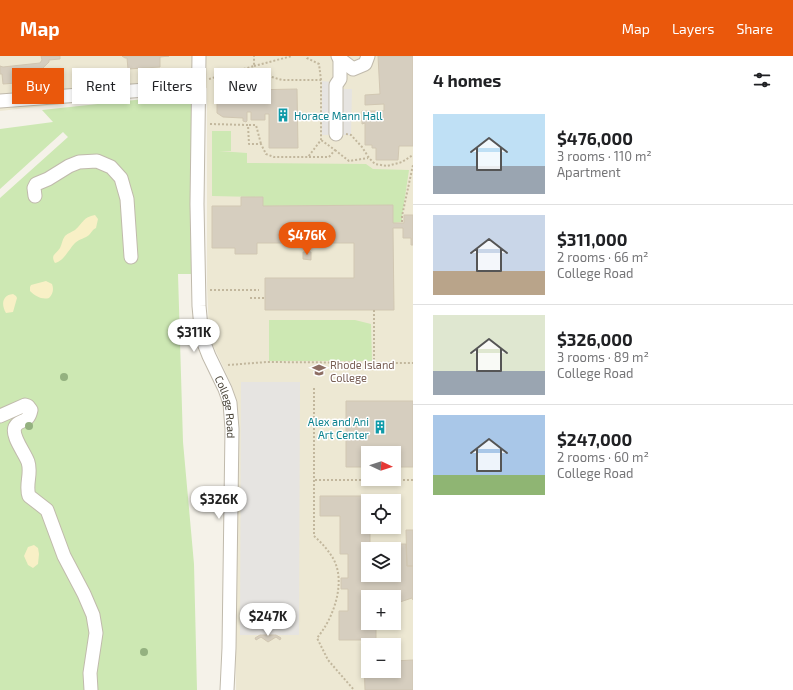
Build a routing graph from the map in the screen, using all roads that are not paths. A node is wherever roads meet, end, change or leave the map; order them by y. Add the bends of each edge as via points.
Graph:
1 (199, 56) edge
2 (368, 56) edge
3 (339, 58) edge
4 (199, 68) edge
5 (138, 88) edge
6 (0, 101) edge
7 (198, 104) edge
8 (336, 134) road end
9 (35, 196) dead end
10 (131, 257) dead end
11 (0, 416) edge
12 (90, 690) edge
13 (227, 690) edge

1 - 4 street, College Road
2 - 3 street via 365,64 353,69
3 - 8 street
5 - 6 street
7 - 13 street, College Road via 197,204 202,338 230,403 232,429
9 - 10 street via 36,184 69,166 92,161 106,164 121,178 126,193
11 - 12 street via 25,405 30,410 25,421 18,423 14,428 14,434 29,463 29,496 46,510 64,556 93,615 96,633

